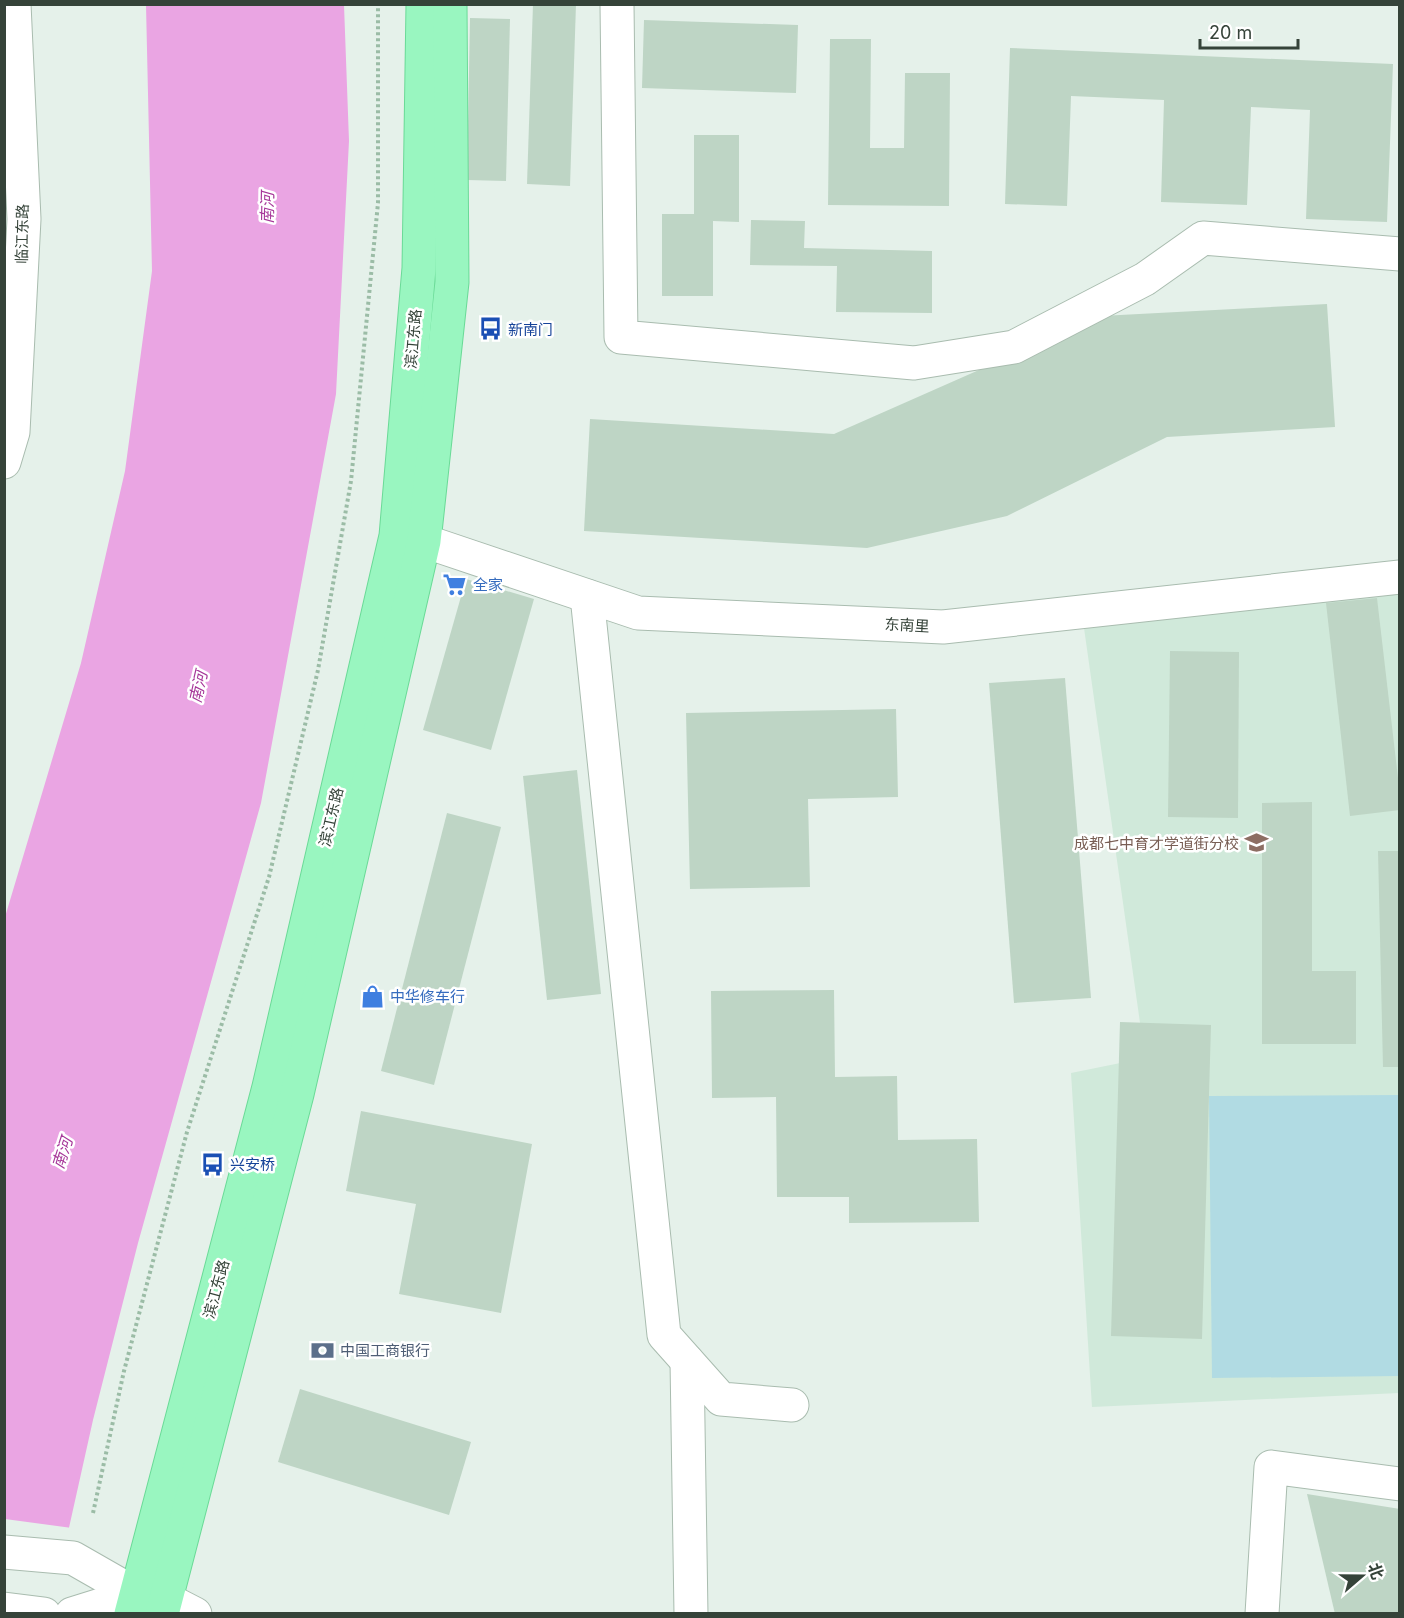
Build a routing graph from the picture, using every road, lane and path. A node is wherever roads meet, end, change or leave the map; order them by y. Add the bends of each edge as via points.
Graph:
1 (14, 4) edge
2 (378, 4) edge
3 (423, 4) edge
4 (450, 4) edge
5 (617, 4) edge
6 (11, 63) edge
7 (1400, 254) edge
8 (4, 462) edge
9 (424, 540) junction
10 (1400, 578) edge
11 (587, 596) junction
12 (687, 1361) junction
13 (792, 1405) dead end
14 (1400, 1484) edge
15 (93, 1513) dead end
16 (4, 1552) edge
17 (148, 1605) edge
18 (4, 1609) edge
19 (45, 1614) edge
20 (72, 1614) edge
21 (195, 1614) edge
22 (690, 1614) edge
23 (1262, 1614) edge

1 - 6 street, 临江东路
2 - 15 path via 378,203 351,480 318,670 269,877 187,1132 124,1371
3 - 17 main road, 滨江东路 via 419,268 396,536
4 - 9 main road, 滨江东路 via 452,282
5 - 7 street via 621,337 914,363 1014,347 1145,279 1203,238
6 - 8 street, 临江东路 via 24,219 13,432
9 - 11 street, 东南里
9 - 17 main road, 滨江东路 via 297,1094
10 - 11 street, 东南里 via 943,627 638,613
11 - 12 street via 664,1335
12 - 13 street via 721,1399
12 - 22 street
14 - 23 street via 1271,1467
16 - 17 street via 73,1558
17 - 20 street
17 - 21 street
18 - 19 street

